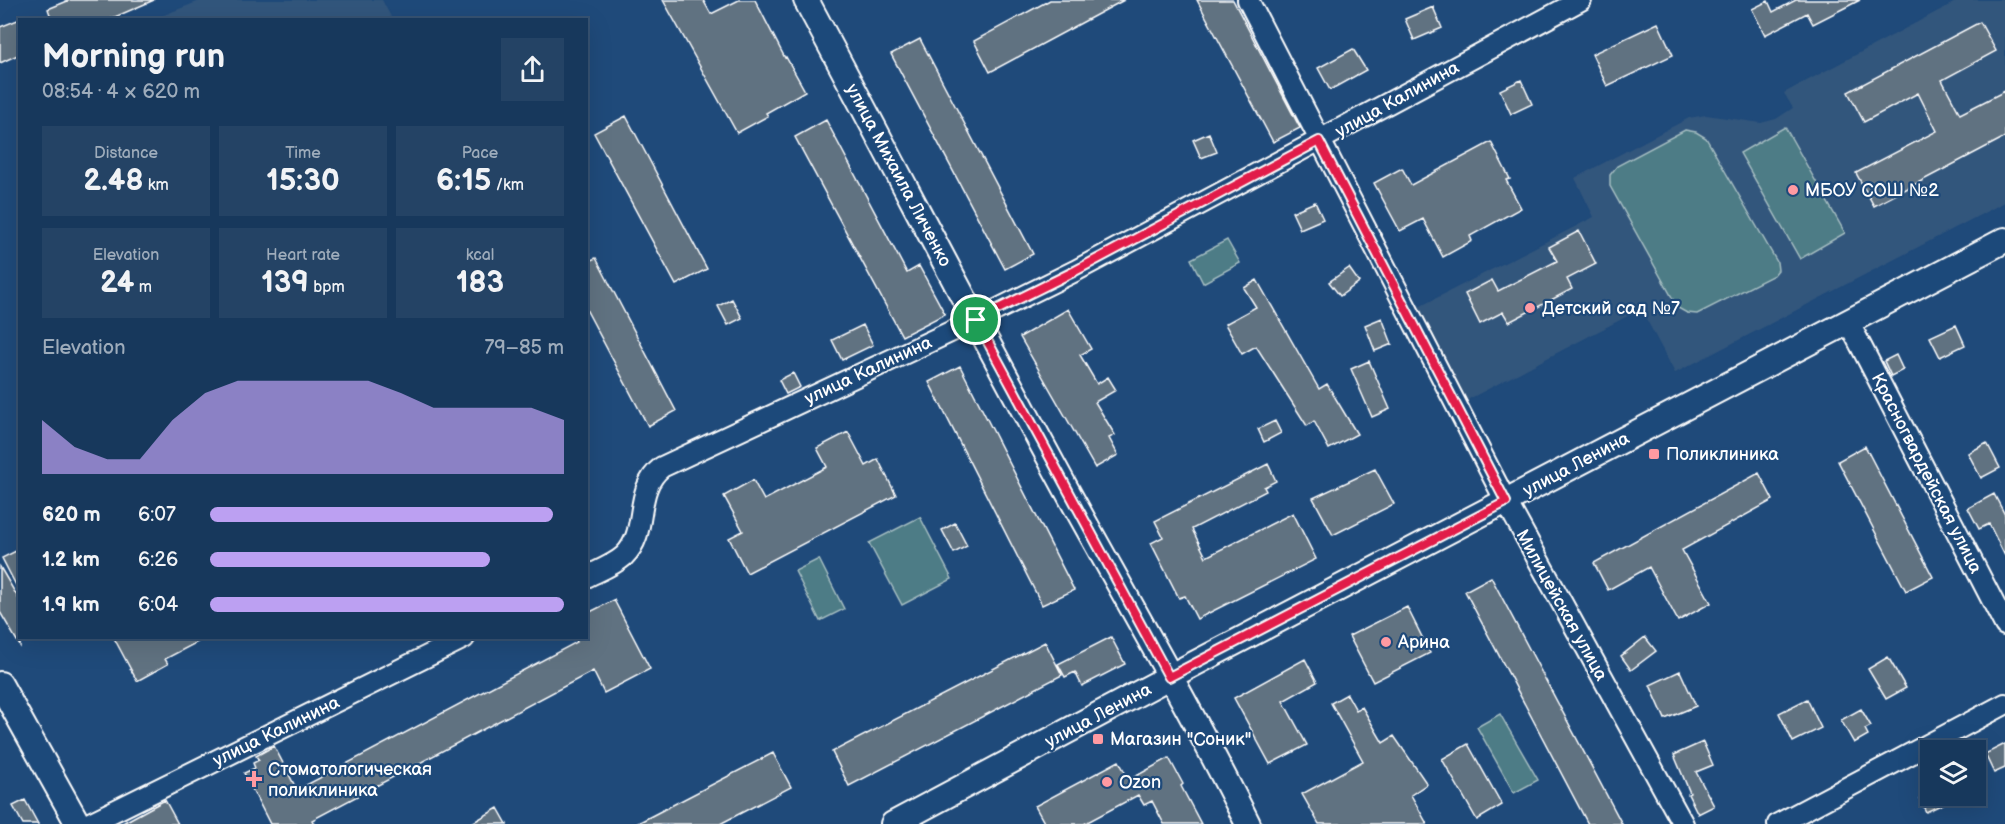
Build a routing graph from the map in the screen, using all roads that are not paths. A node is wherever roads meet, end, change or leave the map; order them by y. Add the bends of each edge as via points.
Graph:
1 (806, 0) edge
2 (1248, 0) edge
3 (1581, 0) edge
4 (1319, 141) junction
5 (2005, 240) edge
6 (976, 320) junction
7 (1848, 321) junction
8 (1506, 502) junction
9 (588, 576) edge
10 (2005, 625) edge
11 (462, 639) edge
12 (1169, 677) junction
13 (0, 684) edge
14 (2005, 704) edge
15 (78, 824) edge
16 (88, 824) edge
17 (893, 824) edge
18 (1248, 824) edge
19 (1683, 824) edge
20 (1778, 824) edge

1 - 6 main road, улица Михаила Личенко
2 - 4 street, Милицейская улица
3 - 4 street, улица Калинина
4 - 6 street, улица Калинина
4 - 8 street, Милицейская улица
5 - 7 main road, улица Ленина
6 - 9 street, улица Калинина via 662,467 646,485 631,548 622,558
6 - 12 main road, улица Михаила Личенко
7 - 8 main road, улица Ленина
7 - 10 street, Красногвардейская улица
8 - 12 main road, улица Ленина
8 - 19 street, Милицейская улица
11 - 16 street, улица Калинина
12 - 17 main road, улица Ленина
12 - 18 main road, улица Михаила Личенко
13 - 15 main road
14 - 20 street

